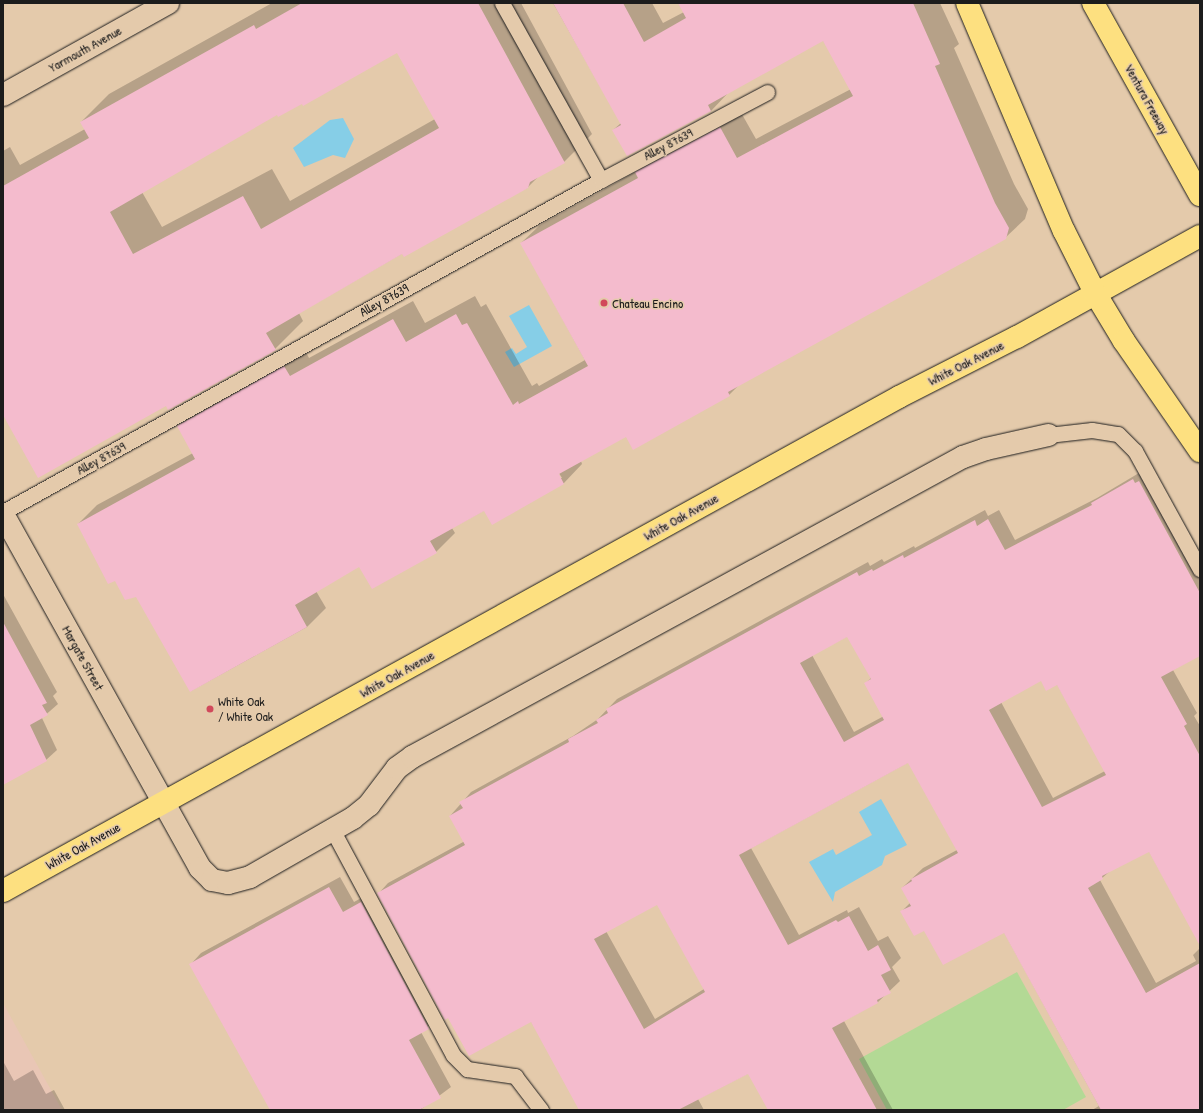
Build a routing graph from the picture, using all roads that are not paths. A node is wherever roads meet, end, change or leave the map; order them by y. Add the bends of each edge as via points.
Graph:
1 (168, 3) edge
2 (502, 3) edge
3 (967, 3) edge
4 (1093, 3) edge
5 (767, 92) dead end
6 (3, 95) edge
7 (601, 180) junction
8 (1200, 195) edge
9 (1200, 236) edge
10 (1095, 293) junction
11 (1048, 435) joint
12 (1200, 452) edge
13 (3, 513) edge
14 (1200, 569) edge
15 (164, 802) junction
16 (333, 831) junction
17 (3, 891) edge
18 (541, 1110) edge

1 - 6 street, Yarmouth Avenue
2 - 7 lane
3 - 10 main road via 1064,231
4 - 8 main road, Ventura Freeway
5 - 7 lane, Alley 87639
7 - 13 lane, Alley 87639
9 - 10 main road, White Oak Avenue
10 - 12 main road via 1124,341
10 - 15 main road, White Oak Avenue via 899,396
11 - 14 lane via 1092,430 1118,434 1135,451
11 - 16 street via 963,457 412,757 397,768 369,805
13 - 15 street, Margate Street
15 - 16 street via 200,868 212,880 228,883 250,877
15 - 17 main road, White Oak Avenue
16 - 18 lane via 453,1055 467,1069 515,1076

